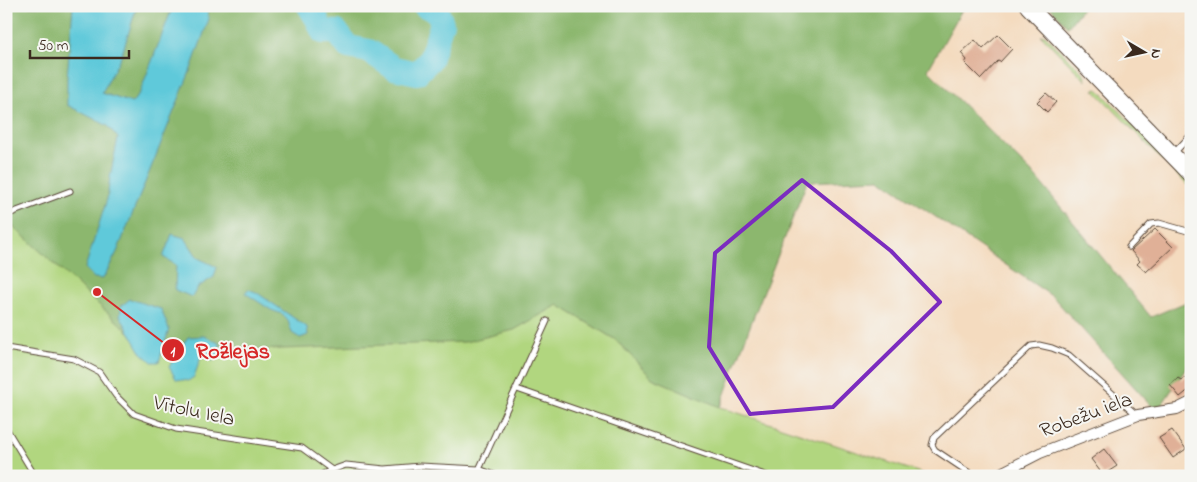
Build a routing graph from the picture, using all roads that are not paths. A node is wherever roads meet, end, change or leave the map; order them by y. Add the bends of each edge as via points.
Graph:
1 (1028, 6) edge
2 (1191, 136) edge
3 (1172, 155) junction
4 (1191, 174) edge
5 (70, 191) dead end
6 (6, 215) edge
7 (1191, 232) edge
8 (1129, 247) dead end
9 (548, 321) dead end
10 (6, 348) edge
11 (517, 389) junction
12 (1191, 402) edge
13 (1138, 415) junction
14 (6, 428) edge
15 (479, 469) junction
16 (332, 470) junction
17 (36, 475) edge
18 (322, 476) edge
19 (476, 476) edge
20 (497, 476) edge
21 (768, 476) edge
22 (974, 476) edge
23 (999, 476) edge

1 - 3 main road
2 - 3 lane
3 - 4 main road
5 - 6 lane
7 - 8 lane via 1159,223 1151,224
9 - 11 lane
10 - 16 lane, Vītolu Iela via 74,359 98,372 134,414 176,429 302,448
11 - 15 lane
11 - 21 lane
12 - 13 street, Robežu iela via 1177,409
13 - 22 lane via 1069,354 1039,345 1031,346 934,438 932,445 935,450
13 - 23 street, Robežu iela via 1040,452
14 - 17 lane
15 - 16 lane via 420,466 385,469 346,465
15 - 19 lane
15 - 20 lane
16 - 18 lane

